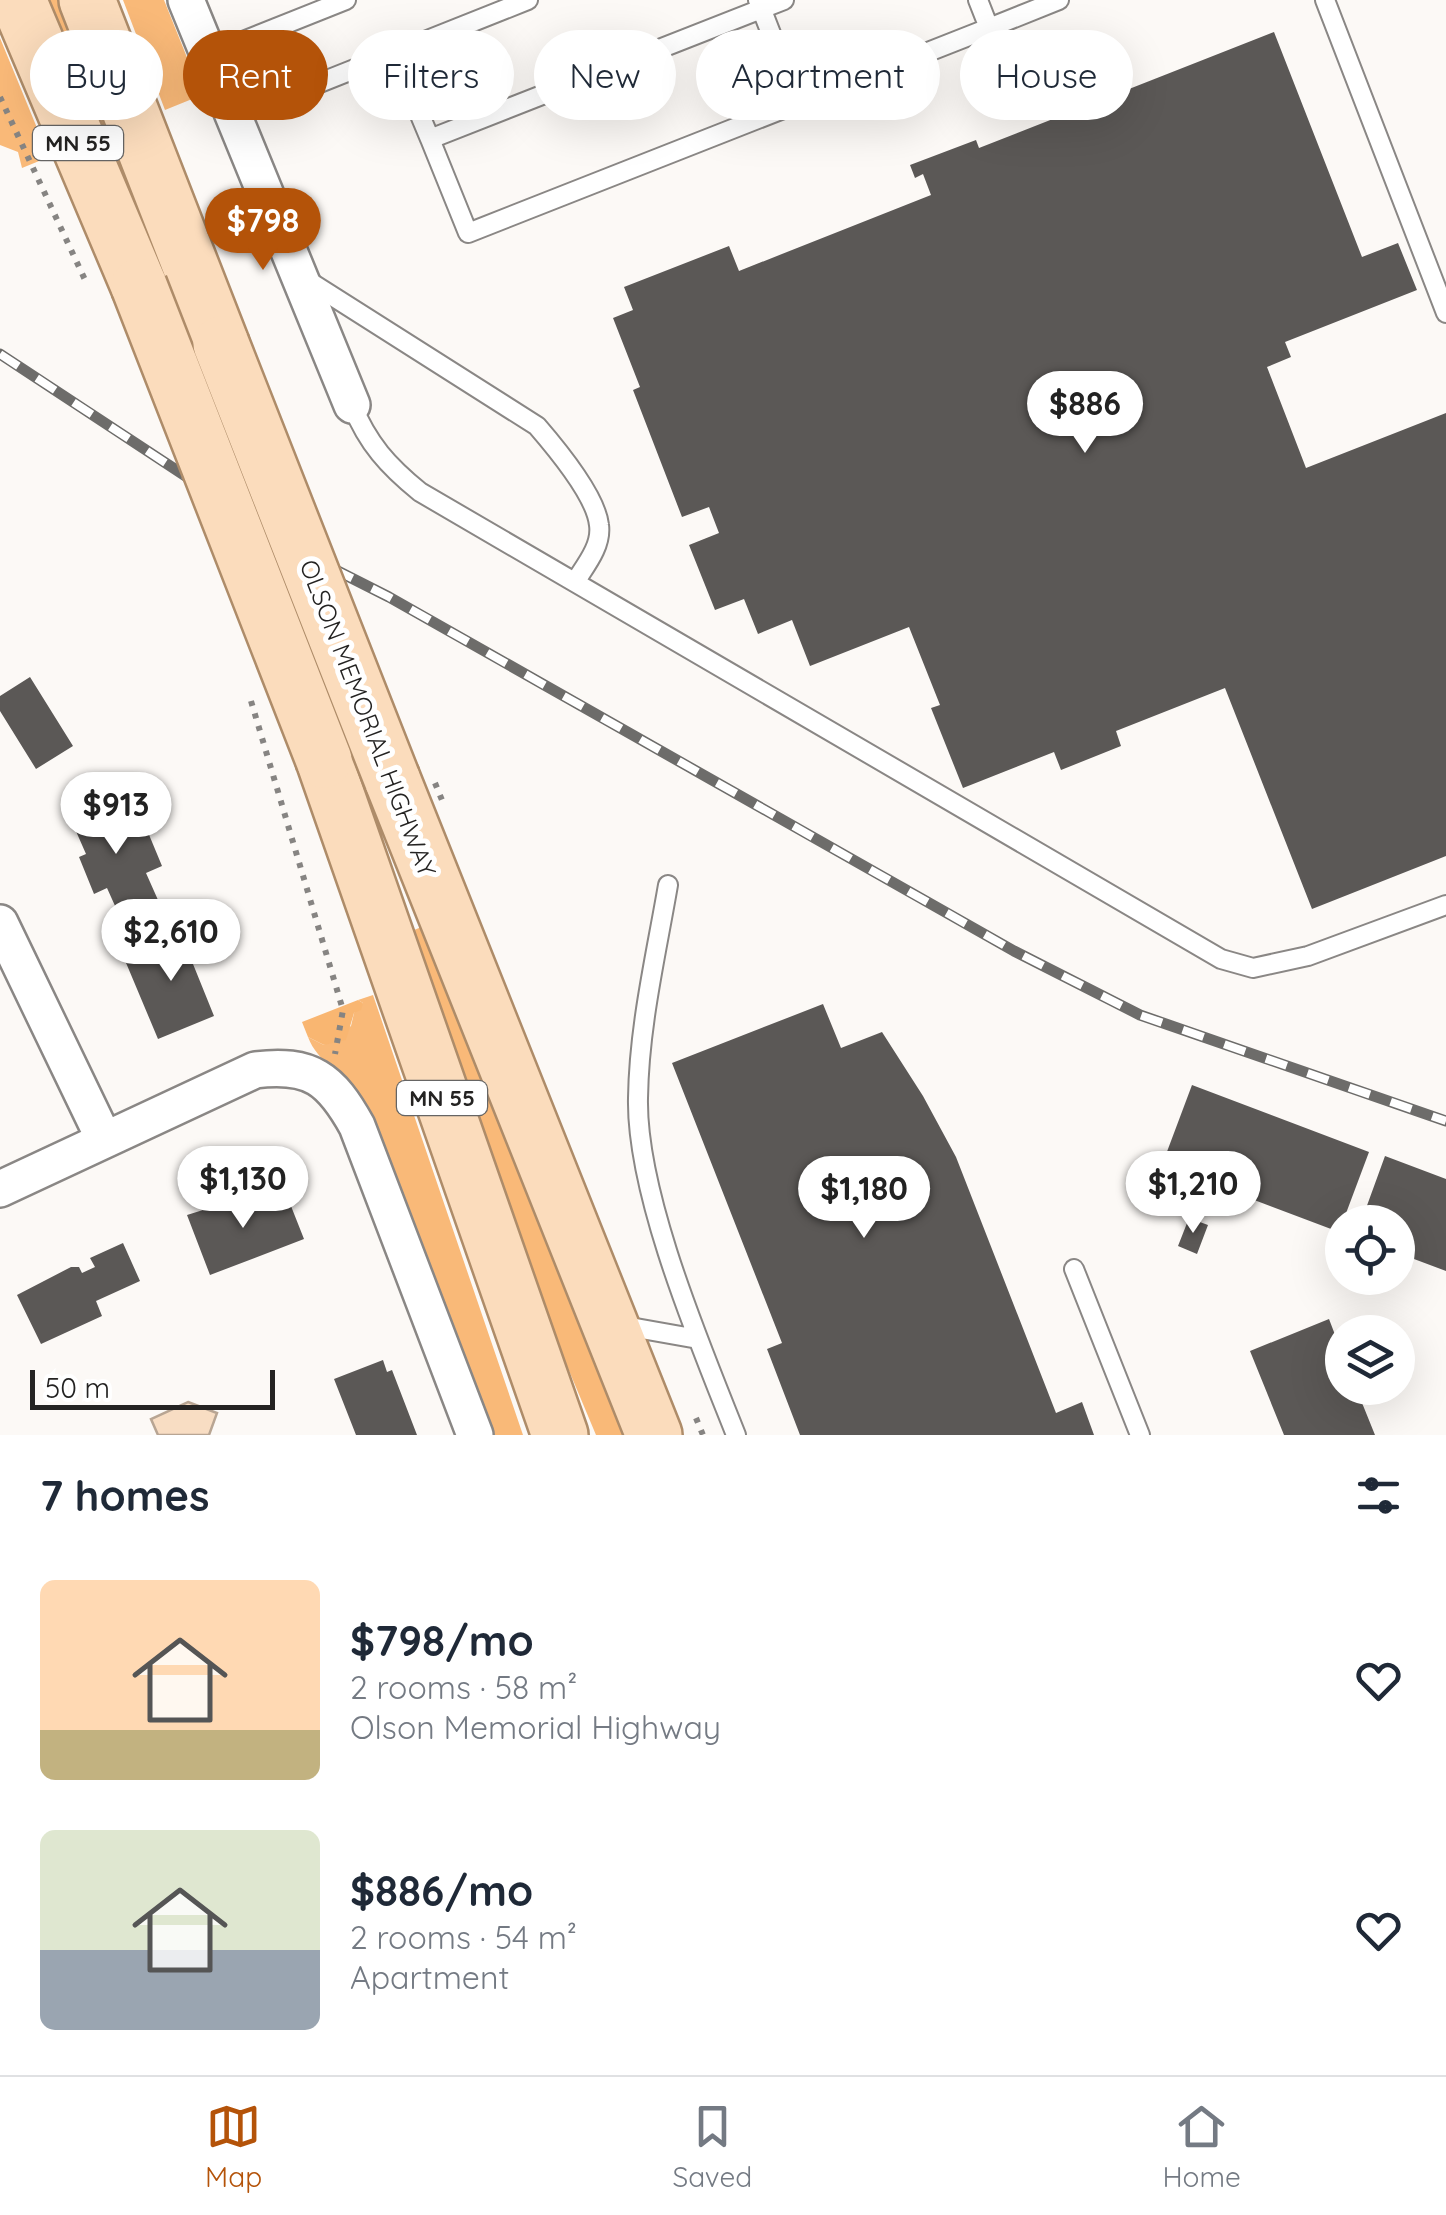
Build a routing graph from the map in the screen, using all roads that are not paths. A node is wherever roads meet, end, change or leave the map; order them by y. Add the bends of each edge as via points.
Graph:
1 (18, 0) edge
2 (86, 0) edge
3 (186, 0) edge
4 (346, 0) edge
5 (528, 0) edge
6 (784, 0) edge
7 (978, 0) edge
8 (1059, 0) edge
9 (1325, 0) edge
10 (759, 4) edge
11 (989, 28) junction
12 (198, 30) edge
13 (269, 30) edge
14 (452, 30) edge
15 (769, 30) edge
16 (940, 47) edge
17 (235, 120) edge
18 (422, 120) edge
19 (753, 120) edge
20 (430, 139) junction
21 (298, 274) junction
22 (1446, 312) edge
23 (352, 405) joint
24 (576, 582) junction
25 (668, 885) dead end
26 (1446, 905) edge
27 (0, 923) edge
28 (104, 1139) junction
29 (0, 1189) edge
30 (1074, 1270) dead end
31 (609, 1323) junction
32 (698, 1338) junction
33 (556, 1420) edge
34 (475, 1435) edge
35 (654, 1435) edge
36 (736, 1435) edge
37 (1140, 1435) edge

1 - 33 main road, MN 55, bridge via 114,288 324,760
2 - 31 main road, OLSON MEMORIAL HIGHWAY / MN 55, bridge
3 - 12 street
4 - 13 lane
5 - 14 lane
6 - 10 lane
7 - 11 lane
8 - 11 lane
9 - 22 lane
10 - 15 lane
10 - 20 lane
11 - 16 lane
17 - 21 street
18 - 20 lane
19 - 20 lane via 468,233
21 - 23 street
21 - 24 lane via 537,426 563,456 600,525 595,550
23 - 24 lane via 386,464 420,492
24 - 26 lane via 1222,959 1254,968 1290,960
25 - 32 lane via 638,1100 646,1176
27 - 28 street
28 - 29 street
28 - 34 street via 254,1070 281,1066 320,1077 339,1093 358,1126
30 - 37 lane
31 - 32 lane
31 - 35 main road, OLSON MEMORIAL HIGHWAY / MN 55
32 - 36 lane

